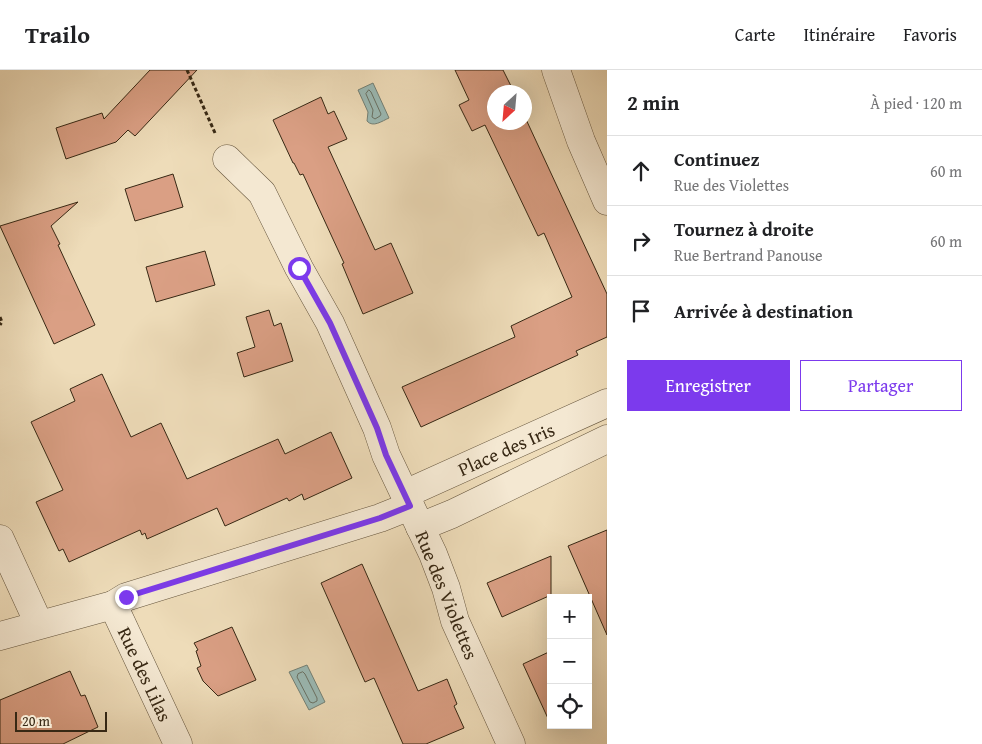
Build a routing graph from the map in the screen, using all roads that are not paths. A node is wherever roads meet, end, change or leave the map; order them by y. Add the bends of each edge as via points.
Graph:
1 (556, 70) edge
2 (227, 159) road end
3 (607, 201) edge
4 (607, 404) edge
5 (607, 439) edge
6 (412, 509) junction
7 (0, 538) edge
8 (113, 605) junction
9 (39, 624) junction
10 (0, 636) edge
11 (178, 744) edge
12 (511, 744) edge

1 - 3 street
2 - 6 street, Rue des Violettes via 262,193 330,323
4 - 6 street, Place des Iris
5 - 6 street, Place des Iris via 452,514
6 - 8 street via 126,597
6 - 12 street, Rue des Violettes via 446,588 456,621
7 - 9 street
8 - 9 street
8 - 11 street, Rue des Lilas
9 - 10 street

